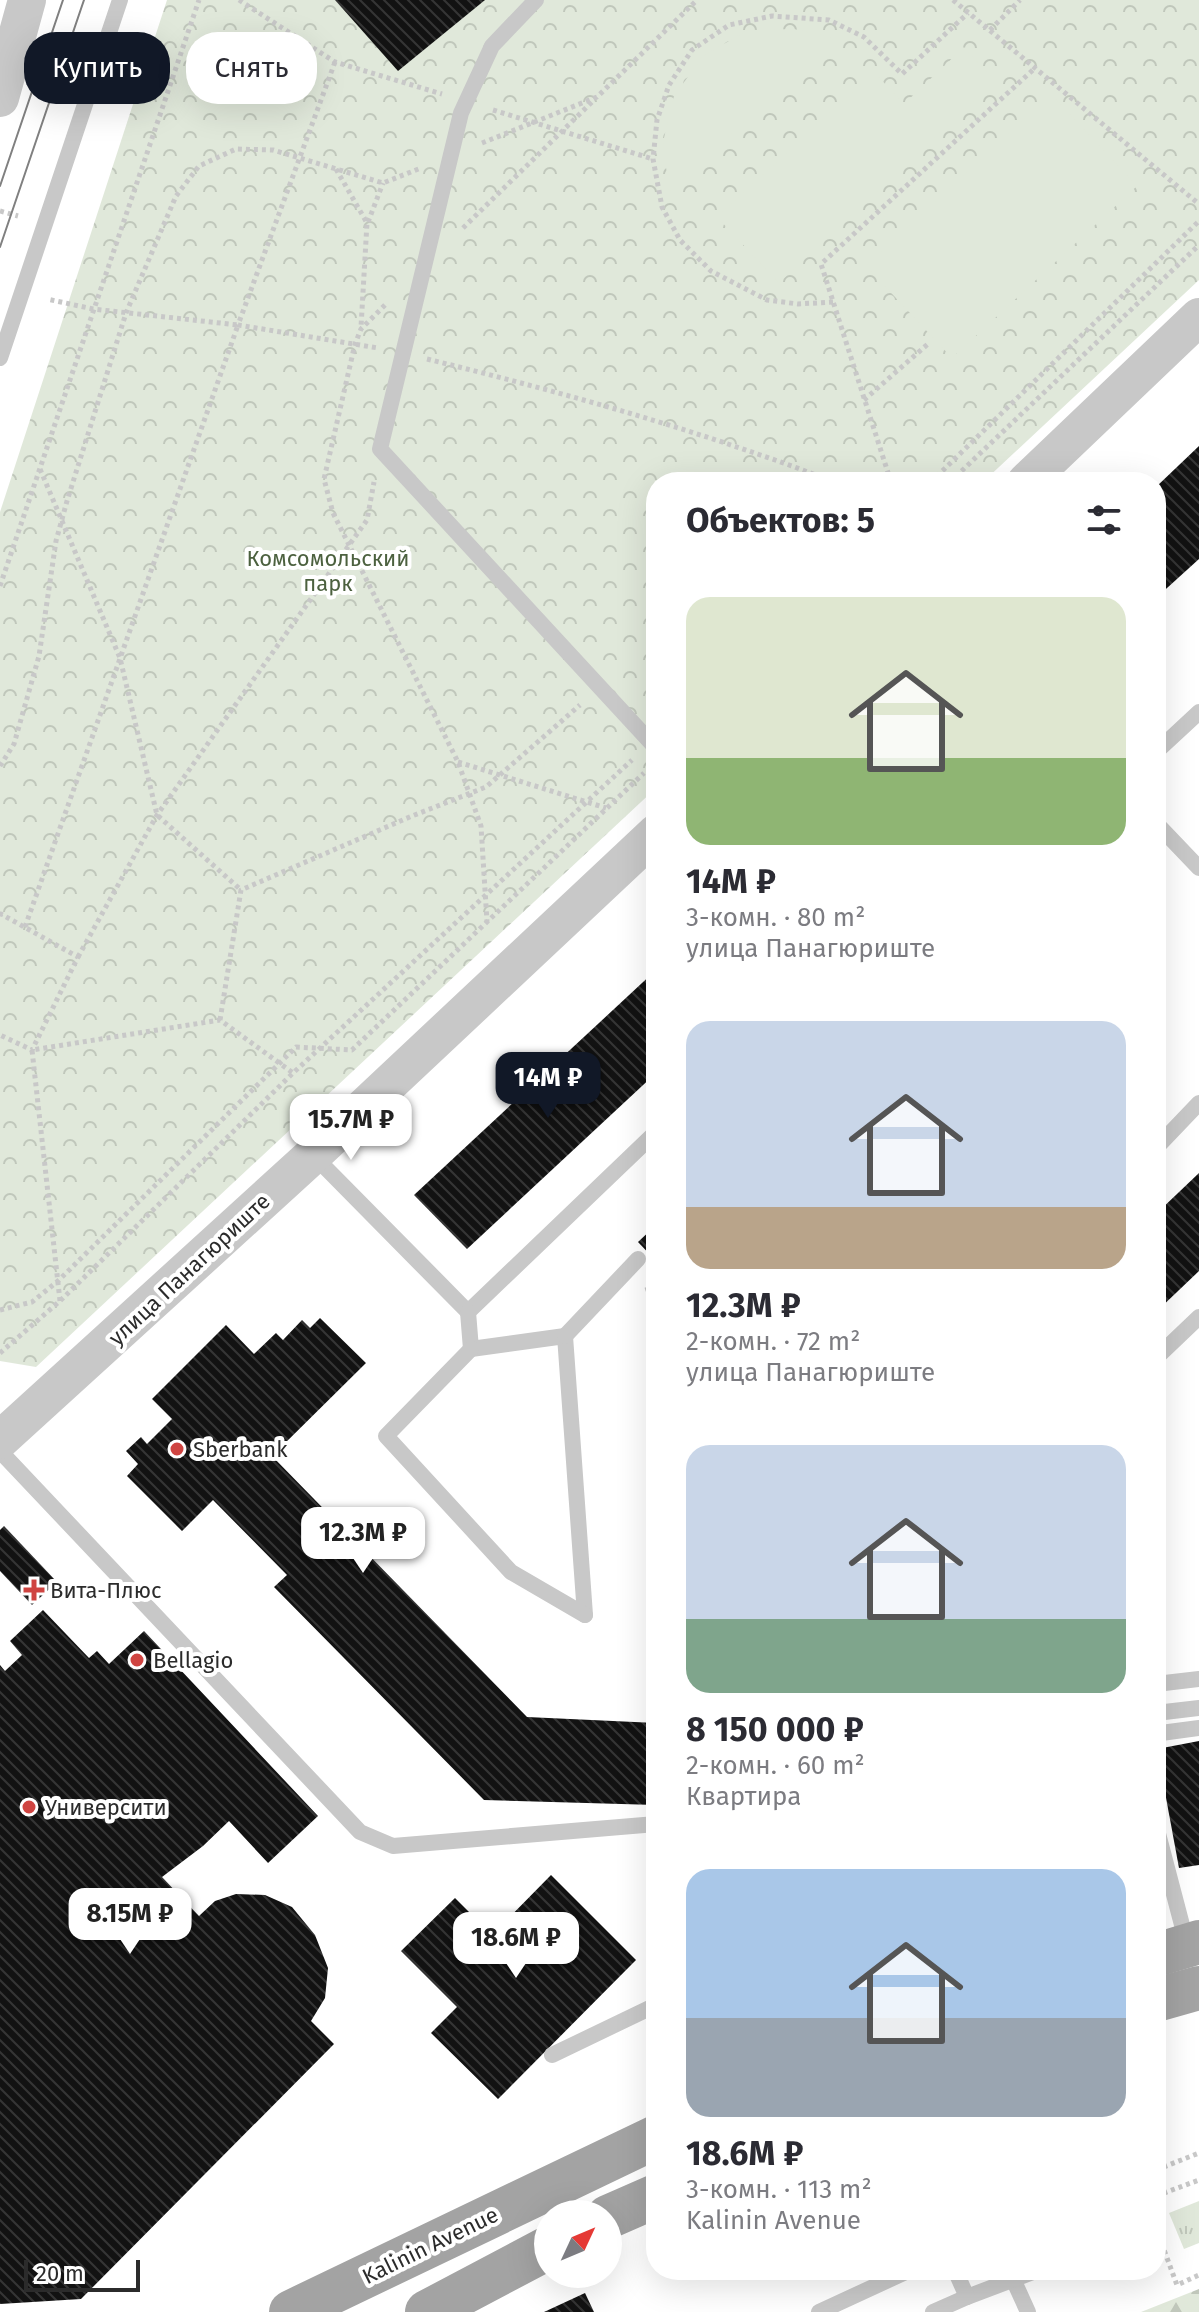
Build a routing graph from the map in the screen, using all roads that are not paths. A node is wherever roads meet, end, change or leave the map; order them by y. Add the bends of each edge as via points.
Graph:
1 (27, 0) edge
2 (120, 0) edge
3 (536, 0) edge
4 (0, 98) edge
5 (1199, 317) edge
6 (0, 358) edge
7 (1036, 472) edge
8 (1199, 712) edge
9 (646, 737) edge
10 (1166, 743) edge
11 (1166, 833) edge
12 (646, 842) edge
13 (1199, 868) edge
14 (1199, 1103) edge
15 (1166, 1138) edge
16 (646, 1142) edge
17 (313, 1155) junction
18 (638, 1259) dead end
19 (468, 1312) junction
20 (1199, 1317) edge
21 (565, 1336) junction
22 (1166, 1348) edge
23 (471, 1349) junction
24 (0, 1440) edge
25 (0, 1451) edge
26 (1199, 1679) edge
27 (1166, 1683) edge
28 (1199, 1708) edge
29 (1166, 1712) edge
30 (1199, 1728) edge
31 (1166, 1732) edge
32 (646, 1825) edge
33 (1166, 1863) edge
34 (1166, 1890) edge
35 (1176, 1900) junction
36 (1181, 1947) edge
37 (1199, 1988) edge
38 (1166, 1997) edge
39 (646, 2010) edge
40 (552, 2055) dead end
41 (646, 2142) edge
42 (646, 2200) edge
43 (622, 2211) edge
44 (534, 2255) edge
45 (888, 2280) edge
46 (959, 2280) edge
47 (1010, 2280) edge
48 (1013, 2280) edge
49 (967, 2297) junction
50 (291, 2312) edge
51 (427, 2312) edge
52 (819, 2312) edge
53 (933, 2312) edge
54 (1028, 2312) edge

1 - 4 street
2 - 6 lane
3 - 9 lane via 492,46 461,113 380,449
5 - 7 street
8 - 10 lane
11 - 13 lane
12 - 17 street, улица Панагюриште
14 - 15 lane
16 - 19 lane
17 - 19 lane
17 - 24 street, улица Панагюриште
18 - 21 lane
19 - 23 lane
20 - 22 lane
21 - 23 lane
21 - 23 lane via 585,1615 511,1572 386,1436
25 - 32 lane via 360,1832 393,1846
26 - 27 lane
28 - 29 lane
30 - 31 lane
33 - 35 lane
34 - 35 lane
35 - 36 lane
37 - 38 main road
39 - 40 lane
41 - 50 main road, Kalinin Avenue
42 - 43 main road
44 - 51 main road
45 - 52 lane
46 - 49 lane
47 - 49 lane
48 - 54 lane
49 - 53 lane

